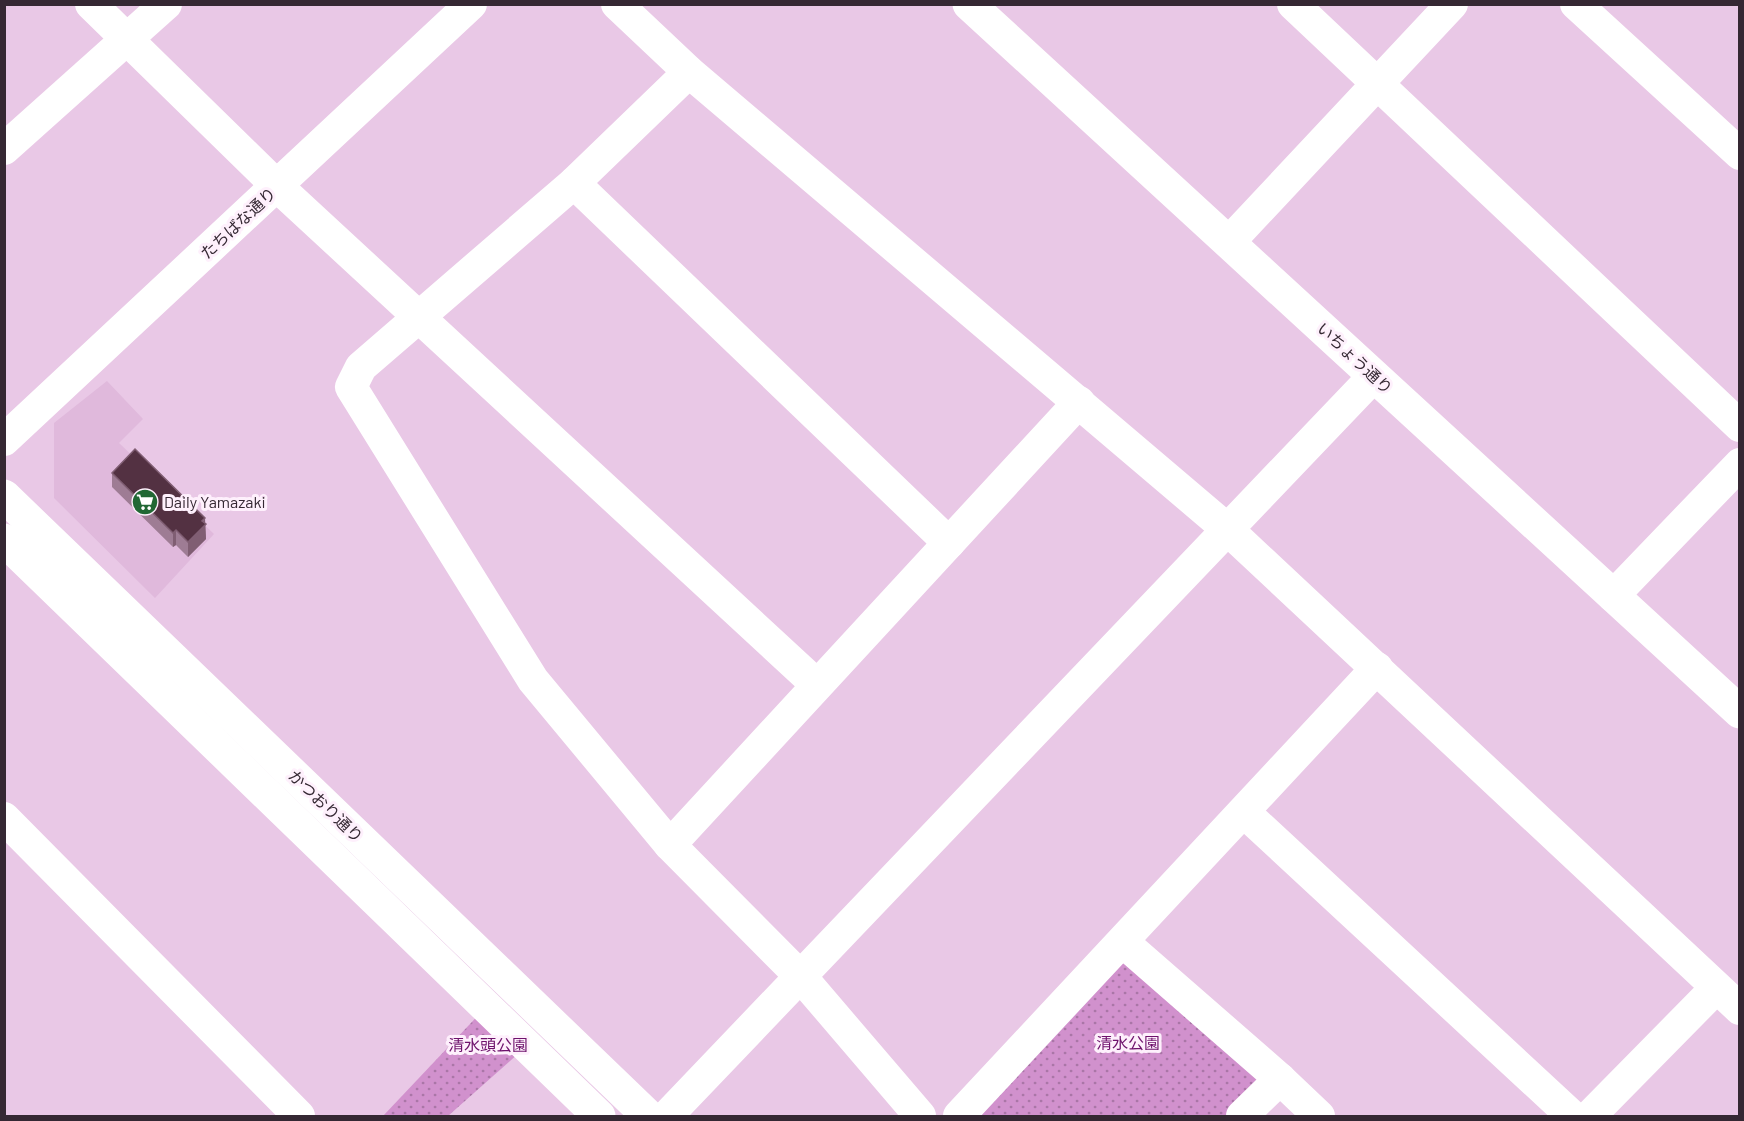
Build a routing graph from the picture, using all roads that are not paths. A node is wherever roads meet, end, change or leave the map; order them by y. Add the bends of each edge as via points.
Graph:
1 (91, 4) edge
2 (166, 4) edge
3 (471, 4) edge
4 (617, 4) edge
5 (969, 4) edge
6 (1293, 4) edge
7 (1452, 4) edge
8 (1576, 4) edge
9 (127, 39) junction
10 (689, 72) junction
11 (1377, 85) junction
12 (4, 149) edge
13 (1740, 154) edge
14 (574, 183) junction
15 (277, 186) junction
16 (1229, 242) junction
17 (417, 317) junction
18 (1374, 376) junction
19 (1079, 402) junction
20 (1740, 426) edge
21 (4, 440) edge
22 (1740, 464) edge
23 (4, 496) edge
24 (1227, 529) junction
25 (4, 540) edge
26 (949, 543) junction
27 (1613, 596) junction
28 (1377, 668) junction
29 (817, 685) junction
30 (1740, 712) edge
31 (1245, 813) junction
32 (8, 828) edge
33 (670, 845) junction
34 (1123, 942) junction
35 (802, 978) junction
36 (1716, 988) junction
37 (1740, 1009) edge
38 (1280, 1078) junction
39 (299, 1116) edge
40 (599, 1116) edge
41 (648, 1116) edge
42 (667, 1116) edge
43 (920, 1116) edge
44 (959, 1116) edge
45 (1242, 1116) edge
46 (1319, 1116) edge
47 (1572, 1116) edge
48 (1590, 1116) edge

1 - 9 street
2 - 9 street
3 - 15 street, たちばな通り
4 - 10 street
5 - 16 street, いちょう通り
6 - 11 street
7 - 11 street
8 - 13 street
9 - 12 street
9 - 15 street
10 - 14 street
10 - 19 street
11 - 16 street
11 - 20 street
14 - 17 street
14 - 26 street
15 - 17 street
15 - 21 street, たちばな通り
16 - 18 street, いちょう通り
17 - 29 street
17 - 33 street via 361,367 351,387 533,680
18 - 24 street
18 - 27 street, いちょう通り
19 - 24 street
19 - 26 street
22 - 27 street
23 - 41 street, かつおり通り
24 - 28 street
24 - 35 street
25 - 40 street, かつおり通り
26 - 29 street
27 - 30 street, いちょう通り
28 - 31 street
28 - 36 street
29 - 33 street
31 - 34 street
31 - 47 street
32 - 39 street
33 - 35 street
34 - 38 street
34 - 44 street
35 - 42 street
35 - 43 street
36 - 37 street
36 - 48 street
38 - 45 street
38 - 46 street

